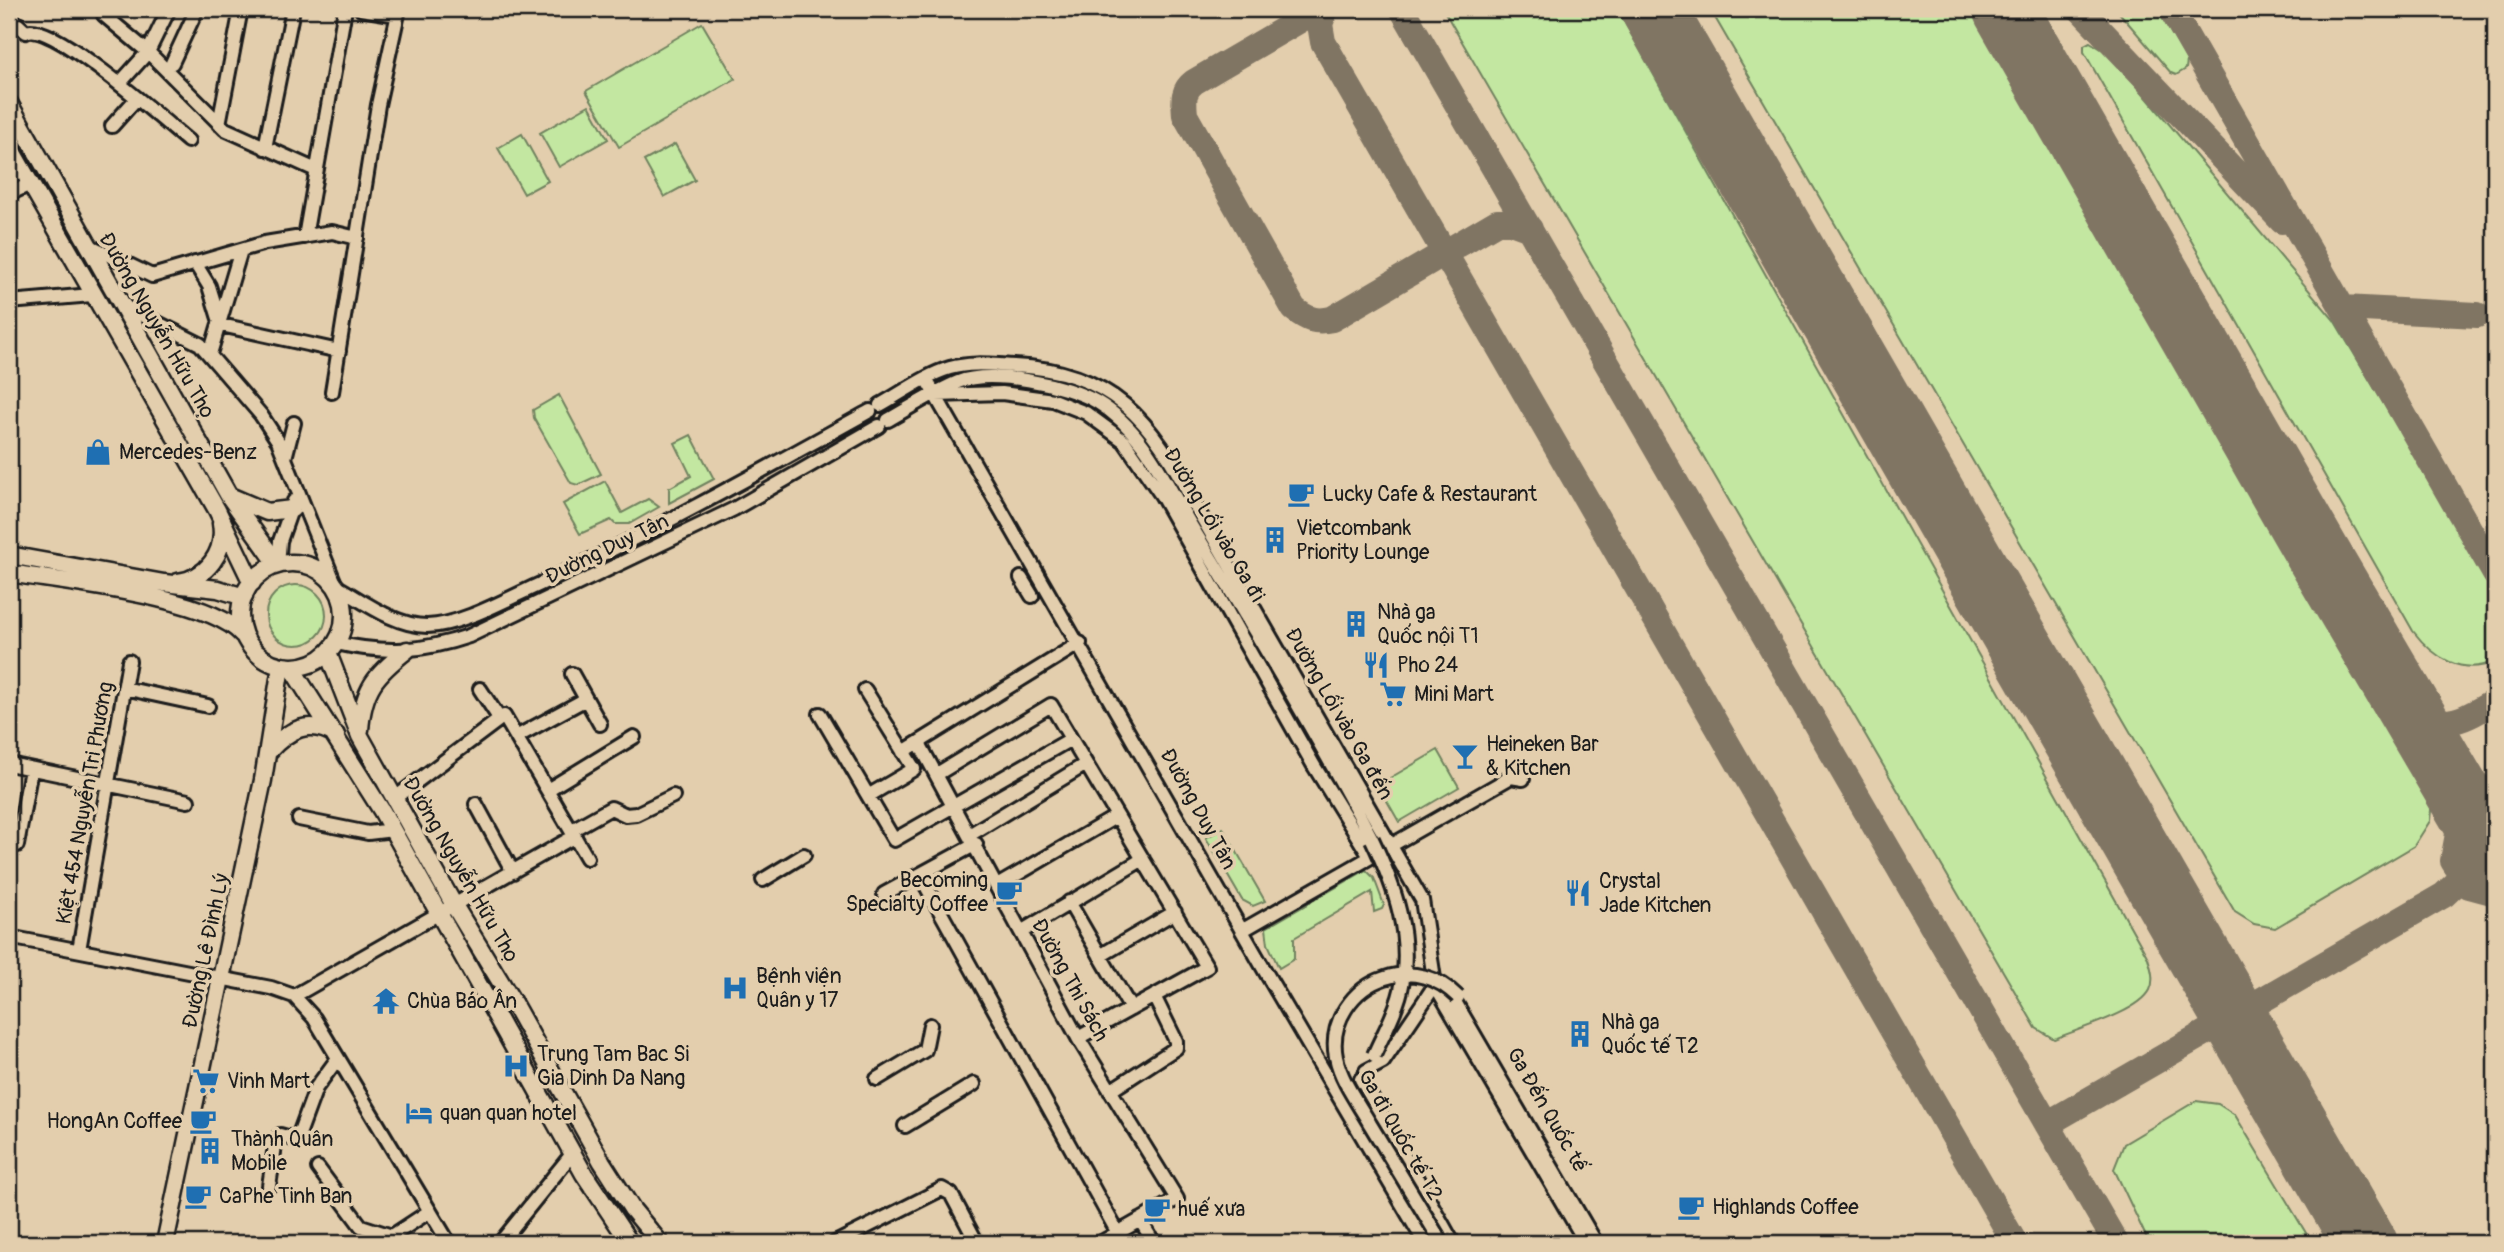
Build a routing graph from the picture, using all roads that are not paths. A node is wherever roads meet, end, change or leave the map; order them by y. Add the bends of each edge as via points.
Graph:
1 (169, 9) edge
2 (197, 9) edge
3 (242, 9) edge
4 (293, 9) edge
5 (345, 9) edge
6 (361, 9) edge
7 (104, 10) edge
8 (398, 10) edge
9 (9, 16) edge
10 (148, 52) junction
11 (172, 63) dead end
12 (120, 83) junction
13 (136, 98) junction
14 (9, 103) edge
15 (219, 124) junction
16 (112, 126) dead end
17 (188, 141) dead end
18 (9, 146) edge
19 (265, 148) junction
20 (316, 170) junction
21 (30, 184) junction
22 (9, 194) edge
23 (305, 237) junction
24 (357, 239) junction
25 (87, 244) junction
26 (241, 250) junction
27 (195, 263) junction
28 (92, 295) junction
29 (9, 302) edge
30 (120, 303) junction
31 (221, 325) junction
32 (339, 351) junction
33 (210, 354) junction
34 (926, 379) junction
35 (332, 392) dead end
36 (934, 395) junction
37 (294, 422) dead end
38 (803, 449) junction
39 (285, 458) junction
40 (811, 464) junction
41 (297, 491) junction
42 (229, 496) junction
43 (292, 509) junction
44 (217, 510) junction
45 (9, 555) edge
46 (278, 565) junction
47 (9, 573) edge
48 (1021, 578) dead end
49 (164, 583) junction
50 (336, 586) junction
51 (248, 590) junction
52 (1031, 596) dead end
53 (426, 626) junction
54 (1080, 643) junction
55 (250, 645) junction
56 (332, 648) junction
57 (407, 650) junction
58 (426, 650) junction
59 (129, 661) dead end
60 (286, 666) junction
61 (572, 674) dead end
62 (124, 688) junction
63 (480, 689) dead end
64 (865, 690) dead end
65 (586, 699) junction
66 (208, 706) dead end
67 (820, 714) dead end
68 (499, 718) junction
69 (600, 724) dead end
70 (336, 735) junction
71 (360, 736) junction
72 (518, 736) junction
73 (634, 737) dead end
74 (1071, 739) junction
75 (919, 743) junction
76 (269, 751) junction
77 (903, 752) junction
78 (9, 764) edge
79 (1086, 764) junction
80 (31, 769) junction
81 (937, 774) junction
82 (1523, 779) dead end
83 (106, 782) junction
84 (549, 789) junction
85 (673, 796) dead end
86 (868, 796) junction
87 (395, 798) junction
88 (188, 801) dead end
89 (476, 804) dead end
90 (956, 807) junction
91 (1117, 816) junction
92 (299, 819) dead end
93 (393, 830) junction
94 (573, 833) junction
95 (974, 839) junction
96 (17, 845) dead end
97 (1391, 845) junction
98 (804, 855) dead end
99 (1369, 855) junction
100 (587, 858) dead end
101 (1143, 859) junction
102 (513, 872) junction
103 (920, 875) junction
104 (763, 880) dead end
105 (997, 886) junction
106 (884, 894) dead end
107 (1069, 902) junction
108 (455, 907) junction
109 (1175, 912) junction
110 (439, 915) junction
111 (1243, 930) junction
112 (1021, 932) junction
113 (9, 937) edge
114 (79, 950) junction
115 (1100, 956) junction
116 (222, 978) junction
117 (1435, 985) junction
118 (294, 996) junction
119 (1154, 996) junction
120 (1458, 997) joint
121 (1131, 1009) junction
122 (930, 1025) dead end
123 (1078, 1038) junction
124 (338, 1058) junction
125 (1364, 1075) junction
126 (877, 1079) dead end
127 (974, 1084) dead end
128 (1111, 1091) junction
129 (1337, 1092) junction
130 (905, 1126) dead end
131 (572, 1154) junction
132 (318, 1168) dead end
133 (269, 1186) dead end
134 (430, 1211) junction
135 (1140, 1220) junction
136 (1118, 1233) junction
137 (165, 1243) edge
138 (449, 1243) edge
139 (500, 1243) edge
140 (630, 1243) edge
141 (660, 1243) edge
142 (835, 1243) edge
143 (977, 1243) edge
144 (1100, 1243) edge
145 (1154, 1243) edge
146 (1425, 1243) edge
147 (1441, 1243) edge
148 (1453, 1243) edge
149 (1586, 1243) edge
150 (1596, 1243) edge
151 (1602, 1243) edge

1 - 10 street
2 - 11 street
3 - 15 street
4 - 19 street
5 - 20 street
6 - 8 street via 391,14
7 - 10 street via 104,15
8 - 24 street
9 - 12 street via 26,32 35,30 51,37
10 - 12 street
10 - 15 street
12 - 13 street
13 - 16 street
13 - 17 street
14 - 25 main road, Đường Nguyễn Hữu Thọ
15 - 19 street
18 - 21 main road, Đường Nguyễn Hữu Thọ
19 - 20 street
20 - 23 street
21 - 22 street
21 - 28 main road, Đường Nguyễn Hữu Thọ
23 - 24 street via 332,232
23 - 26 street
24 - 32 street
25 - 27 street via 152,276
25 - 30 main road, Đường Nguyễn Hữu Thọ
26 - 27 street
26 - 31 street
27 - 31 street via 209,286
28 - 29 street
28 - 44 main road, Đường Nguyễn Hữu Thọ
30 - 33 street via 177,330
30 - 42 main road, Đường Nguyễn Hữu Thọ
31 - 32 street
31 - 33 street
32 - 35 street
33 - 39 street via 261,415
34 - 36 street, Đường Duy Tân
34 - 38 street, Đường Duy Tân
34 - 97 street, Đường Lối vào Ga đến via 964,365 1041,368 1095,386 1140,417 1174,463
36 - 40 street, Đường Duy Tân
36 - 54 street, Đường Duy Tân
36 - 99 street via 1002,393 1053,400 1086,413 1124,441 1148,473
36 - 125 street, Đường Lối vào Ga đi, bridge via 972,379 1038,382 1095,401 1139,440 1217,566 1372,839 1399,905 1404,950 1401,992
37 - 39 street
38 - 40 street
38 - 53 street, Đường Duy Tân via 557,576 466,616
39 - 41 street
40 - 58 street, Đường Duy Tân via 620,566 494,626
41 - 43 street
41 - 50 street
42 - 43 main road via 267,512
42 - 46 main road, Đường Nguyễn Hữu Thọ
43 - 46 street via 280,541
44 - 49 main road via 222,537 214,561 195,578
44 - 51 main road, Đường Nguyễn Hữu Thọ
45 - 49 main road
46 - 50 main road via 315,568
46 - 51 main road
47 - 55 main road via 189,606 229,621
48 - 52 street
49 - 51 main road
50 - 53 street via 405,623
50 - 56 main road via 344,621
51 - 55 main road via 241,621
53 - 58 street
54 - 75 street
54 - 111 street, Đường Duy Tân
55 - 60 main road via 269,661
56 - 57 street, Đường Duy Tân
56 - 60 main road via 304,666
56 - 71 main road, Đường Nguyễn Hữu Thọ
57 - 58 street, Đường Duy Tân
57 - 71 main road via 366,693
59 - 62 street, Kiệt 454 Nguyễn Tri Phương
60 - 70 main road, Đường Nguyễn Hữu Thọ
60 - 76 main road, Đường Lê Đình Lý
61 - 65 street
62 - 66 street
62 - 83 street, Kiệt 454 Nguyễn Tri Phương
63 - 68 street
64 - 77 street
65 - 69 street
65 - 72 street
67 - 86 street
68 - 72 street via 508,719
68 - 87 street
70 - 76 main road via 324,727 292,730
70 - 93 main road, Đường Nguyễn Hữu Thọ
71 - 87 main road, Đường Nguyễn Hữu Thọ
72 - 84 street
73 - 84 street
74 - 79 street
74 - 81 street via 1051,705
74 - 90 street
75 - 77 street
75 - 81 street, Đường Thi Sách
76 - 116 main road, Đường Lê Đình Lý
77 - 86 street via 914,769
78 - 80 street
79 - 91 street
79 - 95 street
80 - 83 street
80 - 96 street
81 - 90 street, Đường Thi Sách
82 - 97 street via 1511,777
83 - 88 street
83 - 114 street, Kiệt 454 Nguyễn Tri Phương
84 - 94 street
85 - 94 street via 636,814 611,808
86 - 90 street via 894,840
87 - 108 main road, Đường Nguyễn Hữu Thọ
89 - 102 street
90 - 95 street, Đường Thi Sách
91 - 101 street
91 - 105 street
92 - 93 street, Đường Nguyễn Hữu Thọ via 368,833
93 - 110 main road, Đường Nguyễn Hữu Thọ
94 - 100 street
94 - 102 street
95 - 103 street
95 - 105 street, Đường Thi Sách
97 - 99 street
97 - 117 street, Đường Lối vào Ga đến via 1422,900
98 - 104 street
99 - 111 street
101 - 107 street
101 - 109 street
102 - 108 street
103 - 106 street
103 - 136 street
105 - 112 street, Đường Thi Sách
107 - 112 street
107 - 115 street
108 - 110 street
108 - 141 main road, Đường Nguyễn Hữu Thọ via 602,1162
109 - 115 street
109 - 119 street via 1207,967
110 - 118 street
110 - 131 main road, Đường Nguyễn Hữu Thọ
111 - 129 street, Đường Duy Tân
112 - 123 street, Đường Thi Sách
113 - 114 street
114 - 116 street
115 - 121 street
116 - 118 street
116 - 137 main road, Đường Lê Đình Lý
117 - 125 street via 1383,1062
117 - 149 street, Đường Lối vào Ga đến
117 - 150 street via 1454,1000
118 - 124 street via 314,1018
119 - 121 street
119 - 128 street via 1176,1048
120 - 147 street, Ga đi Quốc tế T2, bridge via 1426,977 1399,974 1382,978 1353,997 1342,1014 1335,1041 1336,1057 1351,1092
120 - 151 street, Ga Đến Quốc tế
121 - 123 street
122 - 126 street via 925,1050
123 - 128 street, Đường Thi Sách
124 - 133 street via 316,1088 298,1137 281,1135 276,1139
124 - 134 street
125 - 129 street
125 - 148 street
127 - 130 street
128 - 135 street, Đường Thi Sách via 1177,1199
129 - 146 street, Đường Duy Tân
131 - 139 street
131 - 140 main road, Đường Nguyễn Hữu Thọ
132 - 134 street via 361,1226 392,1236
134 - 138 street
135 - 136 street
135 - 145 street
136 - 144 street
142 - 143 street via 942,1189 951,1194

